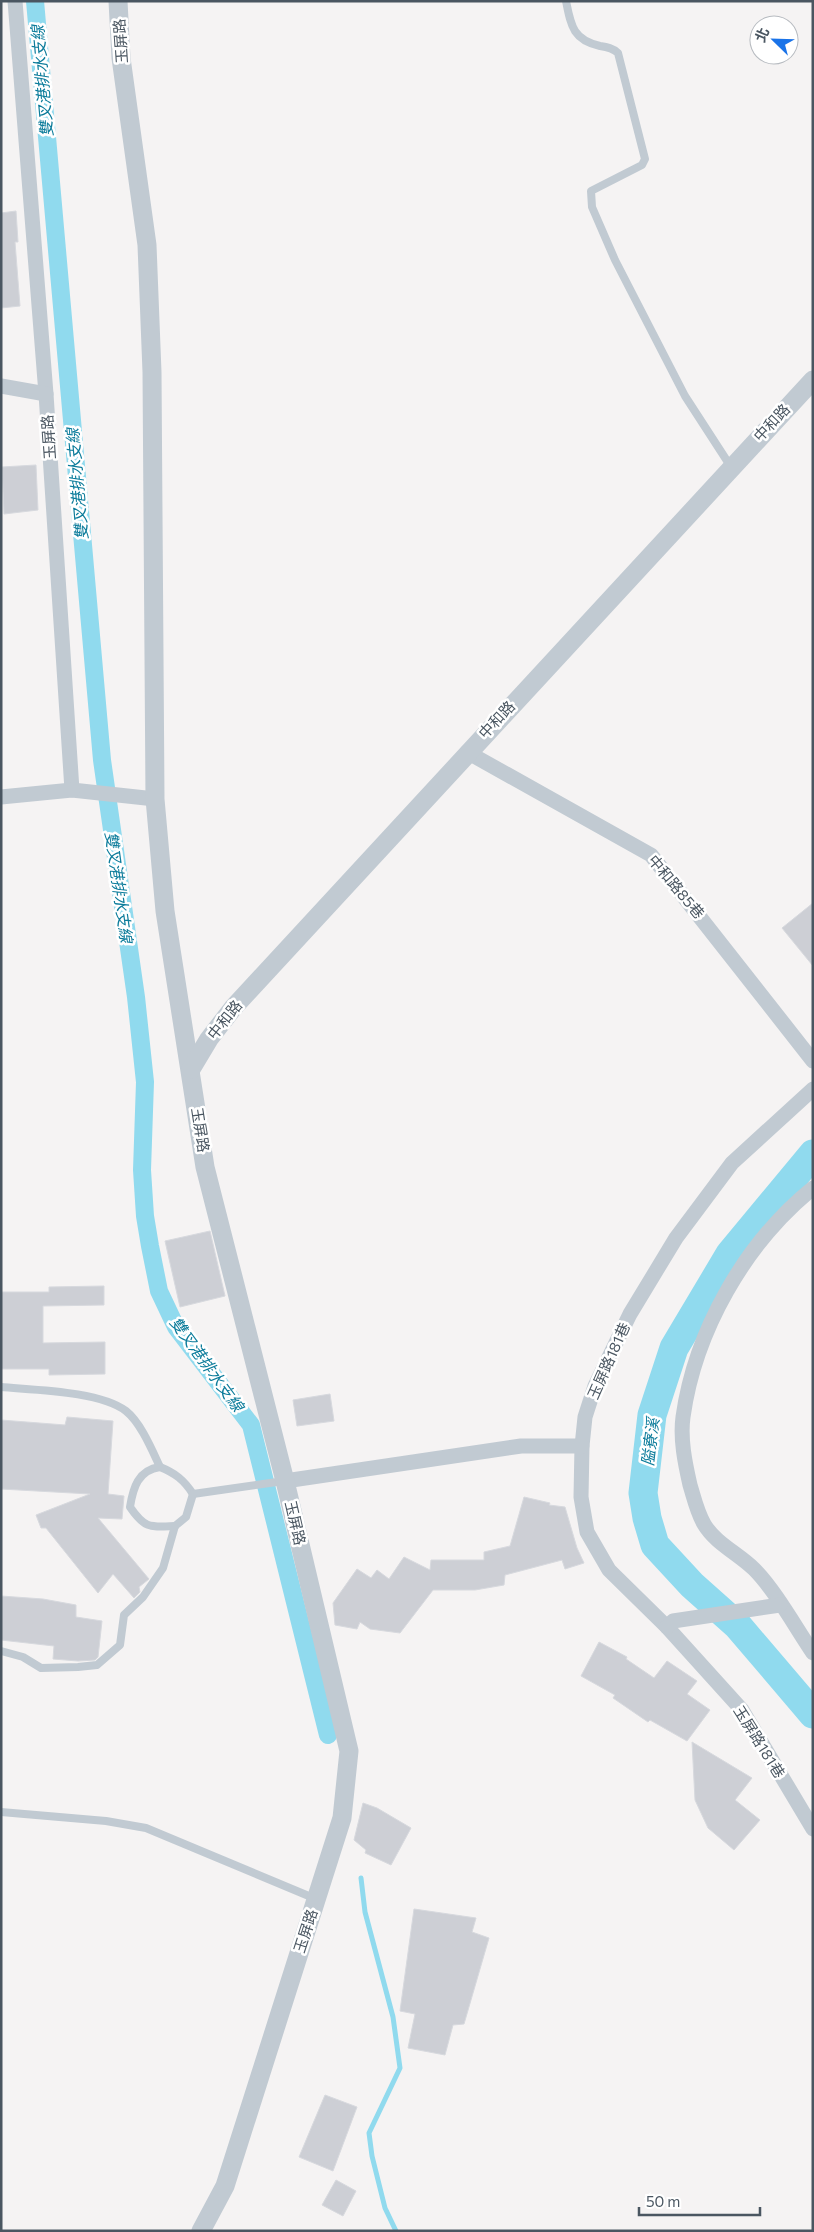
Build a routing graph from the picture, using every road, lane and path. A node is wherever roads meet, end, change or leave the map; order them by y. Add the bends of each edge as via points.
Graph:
1 (15, 1) edge
2 (118, 1) edge
3 (566, 1) edge
4 (813, 380) edge
5 (1, 386) edge
6 (46, 394) junction
7 (731, 467) junction
8 (467, 752) junction
9 (72, 790) junction
10 (1, 797) edge
11 (155, 800) junction
12 (813, 1061) edge
13 (190, 1069) junction
14 (813, 1090) edge
15 (813, 1188) edge
16 (1, 1387) edge
17 (582, 1446) junction
18 (160, 1467) junction
19 (285, 1481) junction
20 (193, 1494) junction
21 (175, 1526) junction
22 (773, 1605) junction
23 (670, 1624) junction
24 (1, 1651) edge
25 (813, 1653) edge
26 (1, 1812) edge
27 (813, 1829) edge
28 (316, 1899) junction
29 (202, 2231) edge

1 - 6 street, 玉屏路
2 - 11 street, 玉屏路 via 121,58 147,255 152,372
3 - 7 lane via 570,24 582,41 618,53 645,159 642,165 591,191 592,207 615,260 684,396
4 - 7 street, 中和路
5 - 6 street
6 - 9 street, 玉屏路
7 - 8 street, 中和路
8 - 12 street, 中和路85巷 via 652,855
8 - 13 street, 中和路 via 233,1008
9 - 10 street
9 - 11 street
11 - 13 street, 玉屏路 via 166,911
13 - 19 street, 玉屏路 via 205,1167
14 - 17 street, 玉屏路181巷 via 732,1162 676,1238 630,1314 595,1386 585,1417
15 - 22 street via 794,1203 763,1239 722,1301 697,1361 683,1418 683,1443 697,1510 705,1525 755,1570
16 - 18 lane via 93,1397 126,1411 147,1439
17 - 19 street via 521,1446
17 - 23 street, 玉屏路181巷 via 581,1497 587,1532 609,1570
18 - 20 lane via 187,1484
18 - 21 lane via 150,1468 139,1477 132,1491 130,1507 140,1522 152,1527
19 - 20 lane
19 - 28 street, 玉屏路 via 349,1751 342,1818
20 - 21 lane via 186,1517
21 - 24 lane via 163,1568 143,1597 124,1615 120,1645 97,1665 41,1668 23,1657
22 - 23 street
22 - 25 street
23 - 27 street, 玉屏路181巷 via 742,1710
26 - 28 lane via 106,1821 146,1828
28 - 29 street, 玉屏路 via 225,2186

